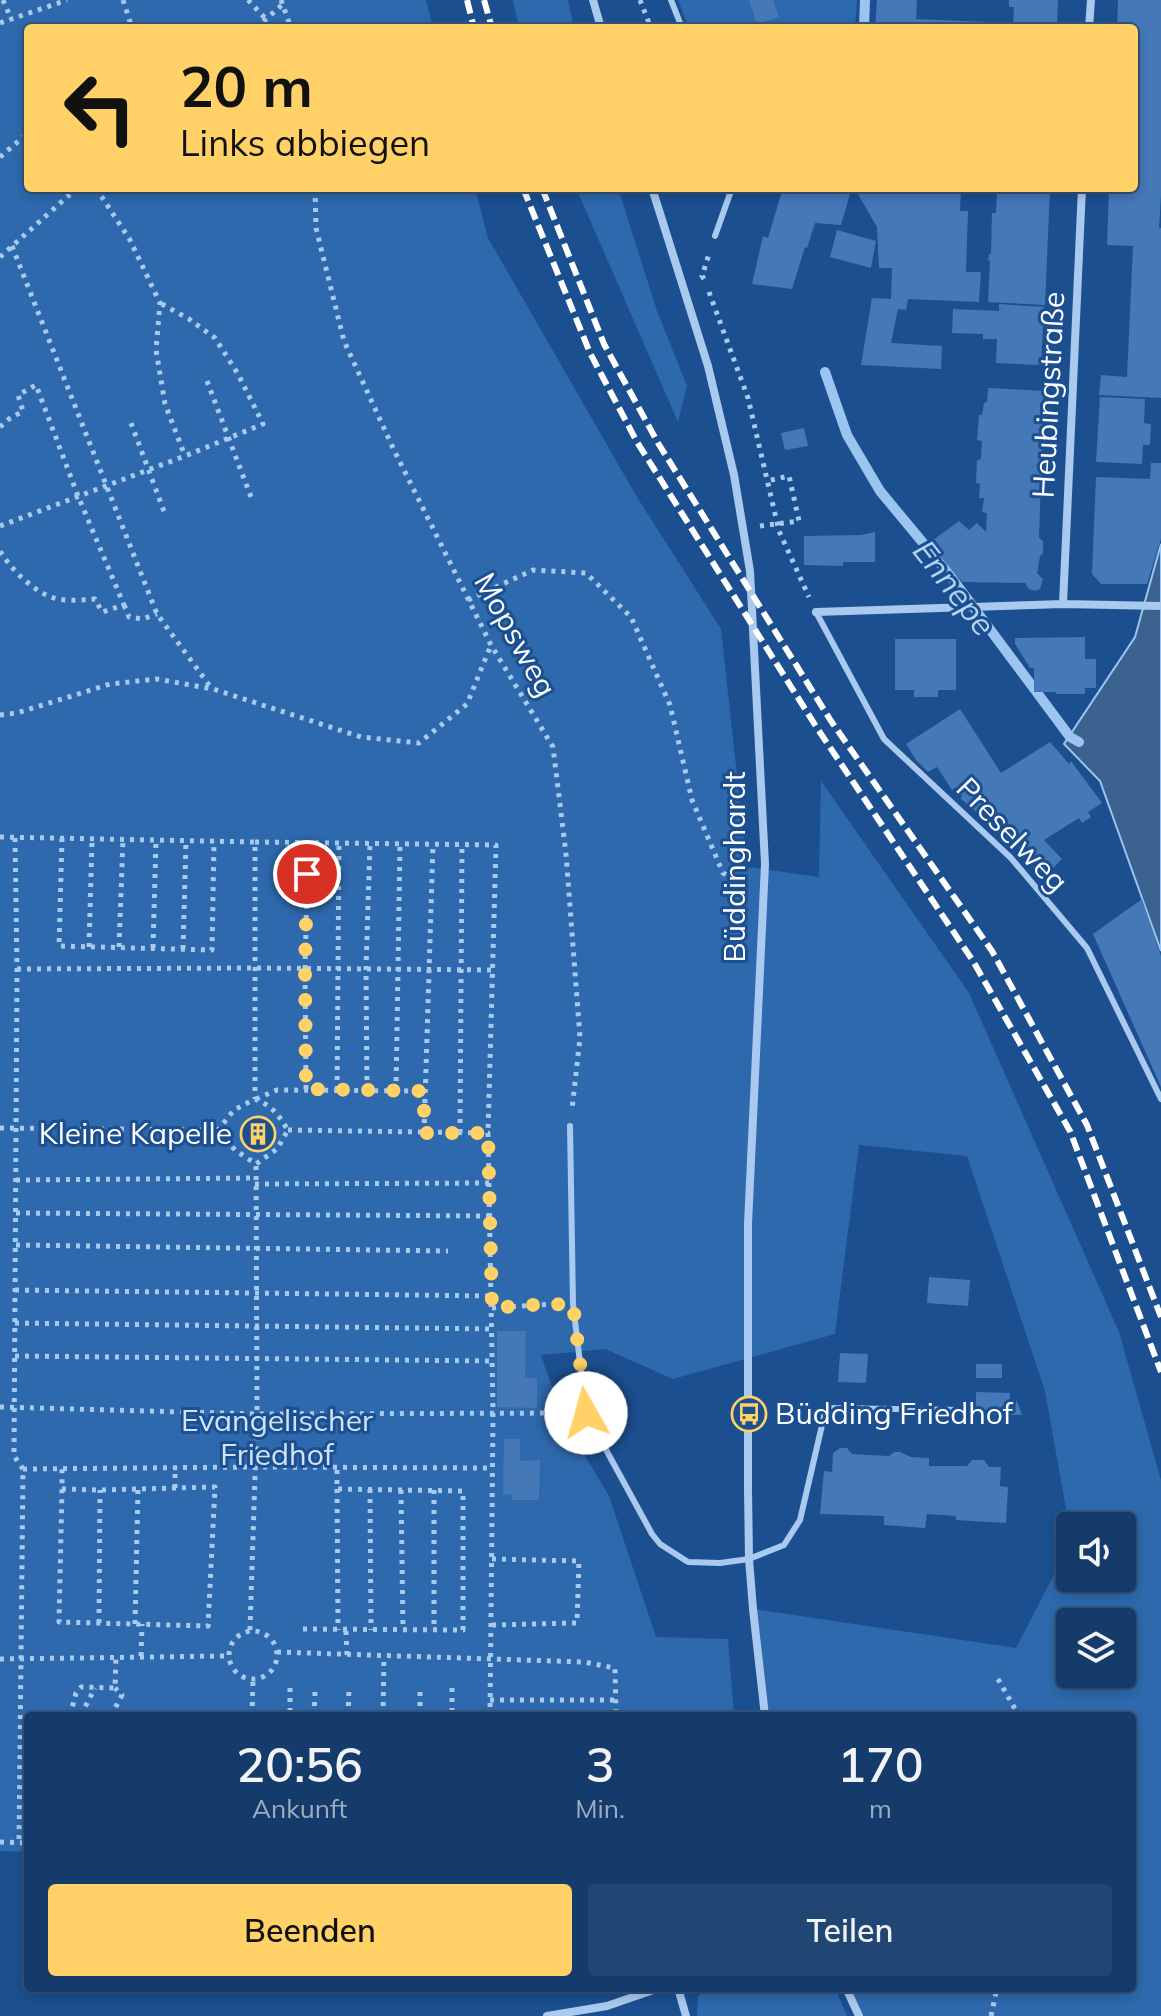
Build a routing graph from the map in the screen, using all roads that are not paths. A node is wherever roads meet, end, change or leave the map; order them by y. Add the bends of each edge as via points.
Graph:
1 (593, 0) edge
2 (671, 0) edge
3 (1091, 0) edge
4 (600, 24) edge
5 (680, 24) edge
6 (1089, 24) edge
7 (653, 192) edge
8 (731, 192) edge
9 (1082, 192) edge
10 (715, 236) road end
11 (1063, 604) junction
12 (1161, 606) edge
13 (816, 612) joint
14 (1161, 1099) edge
15 (570, 1126) road end
16 (960, 1410) dead end
17 (749, 1559) junction
18 (765, 1712) edge
19 (647, 1992) edge
20 (679, 1992) edge
21 (848, 1992) edge
22 (547, 2016) edge
23 (686, 2016) edge
24 (859, 2016) edge

1 - 4 street
2 - 5 lane
3 - 6 street
7 - 17 street, Büddinghardt via 708,366 750,571 765,864 748,1224
8 - 10 lane
9 - 11 street, Heubingstraße
11 - 12 street
11 - 13 street
13 - 14 lane, Preselweg via 884,739 1011,858 1087,948
15 - 17 lane via 573,1304 586,1413 660,1544 688,1562
16 - 17 lane via 826,1408 800,1520 784,1545
17 - 18 street, Büddinghardt
19 - 22 street via 607,2006
20 - 23 street
21 - 24 street

